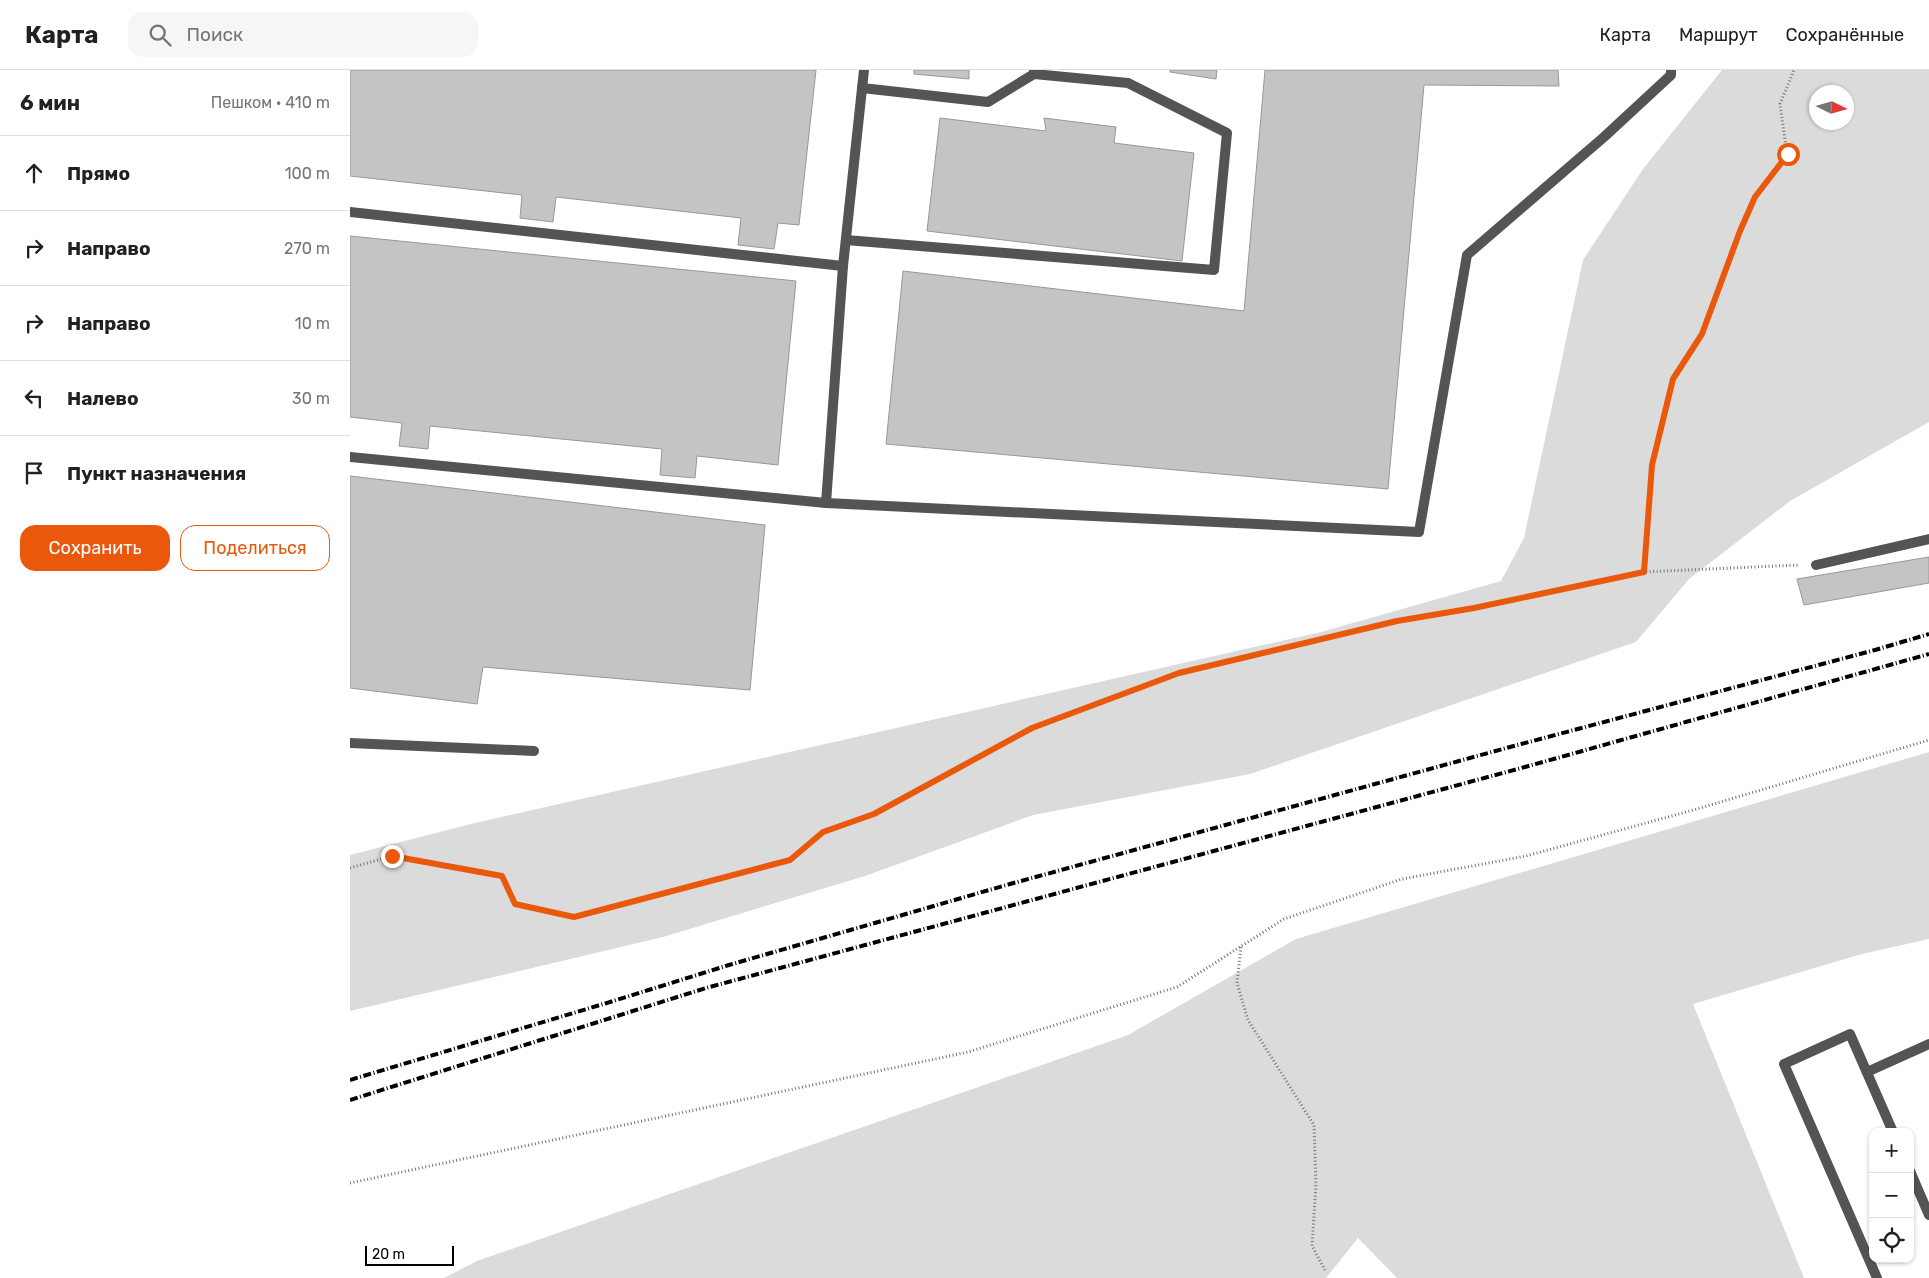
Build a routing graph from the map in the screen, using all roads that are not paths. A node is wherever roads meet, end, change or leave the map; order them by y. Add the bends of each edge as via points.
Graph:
1 (864, 70) edge
2 (1671, 70) edge
3 (1034, 72) edge
4 (862, 88) junction
5 (350, 212) edge
6 (846, 240) junction
7 (843, 266) junction
8 (350, 457) edge
9 (826, 502) junction
10 (1929, 540) edge
11 (1816, 565) road end
12 (350, 743) edge
13 (534, 751) dead end
14 (1929, 1044) edge
15 (1867, 1072) junction
16 (1891, 1128) edge
17 (1911, 1173) edge
18 (1929, 1215) edge
19 (1877, 1278) edge

1 - 4 lane
2 - 9 lane via 1670,75 1604,137 1467,255 1419,532
3 - 4 lane via 988,102
3 - 6 lane via 1128,83 1227,133 1214,270
4 - 6 lane
5 - 7 lane
6 - 7 lane
7 - 9 lane
8 - 9 lane
10 - 11 lane
12 - 13 lane
14 - 15 lane
15 - 16 lane
15 - 19 lane via 1850,1034 1784,1064
17 - 18 lane

